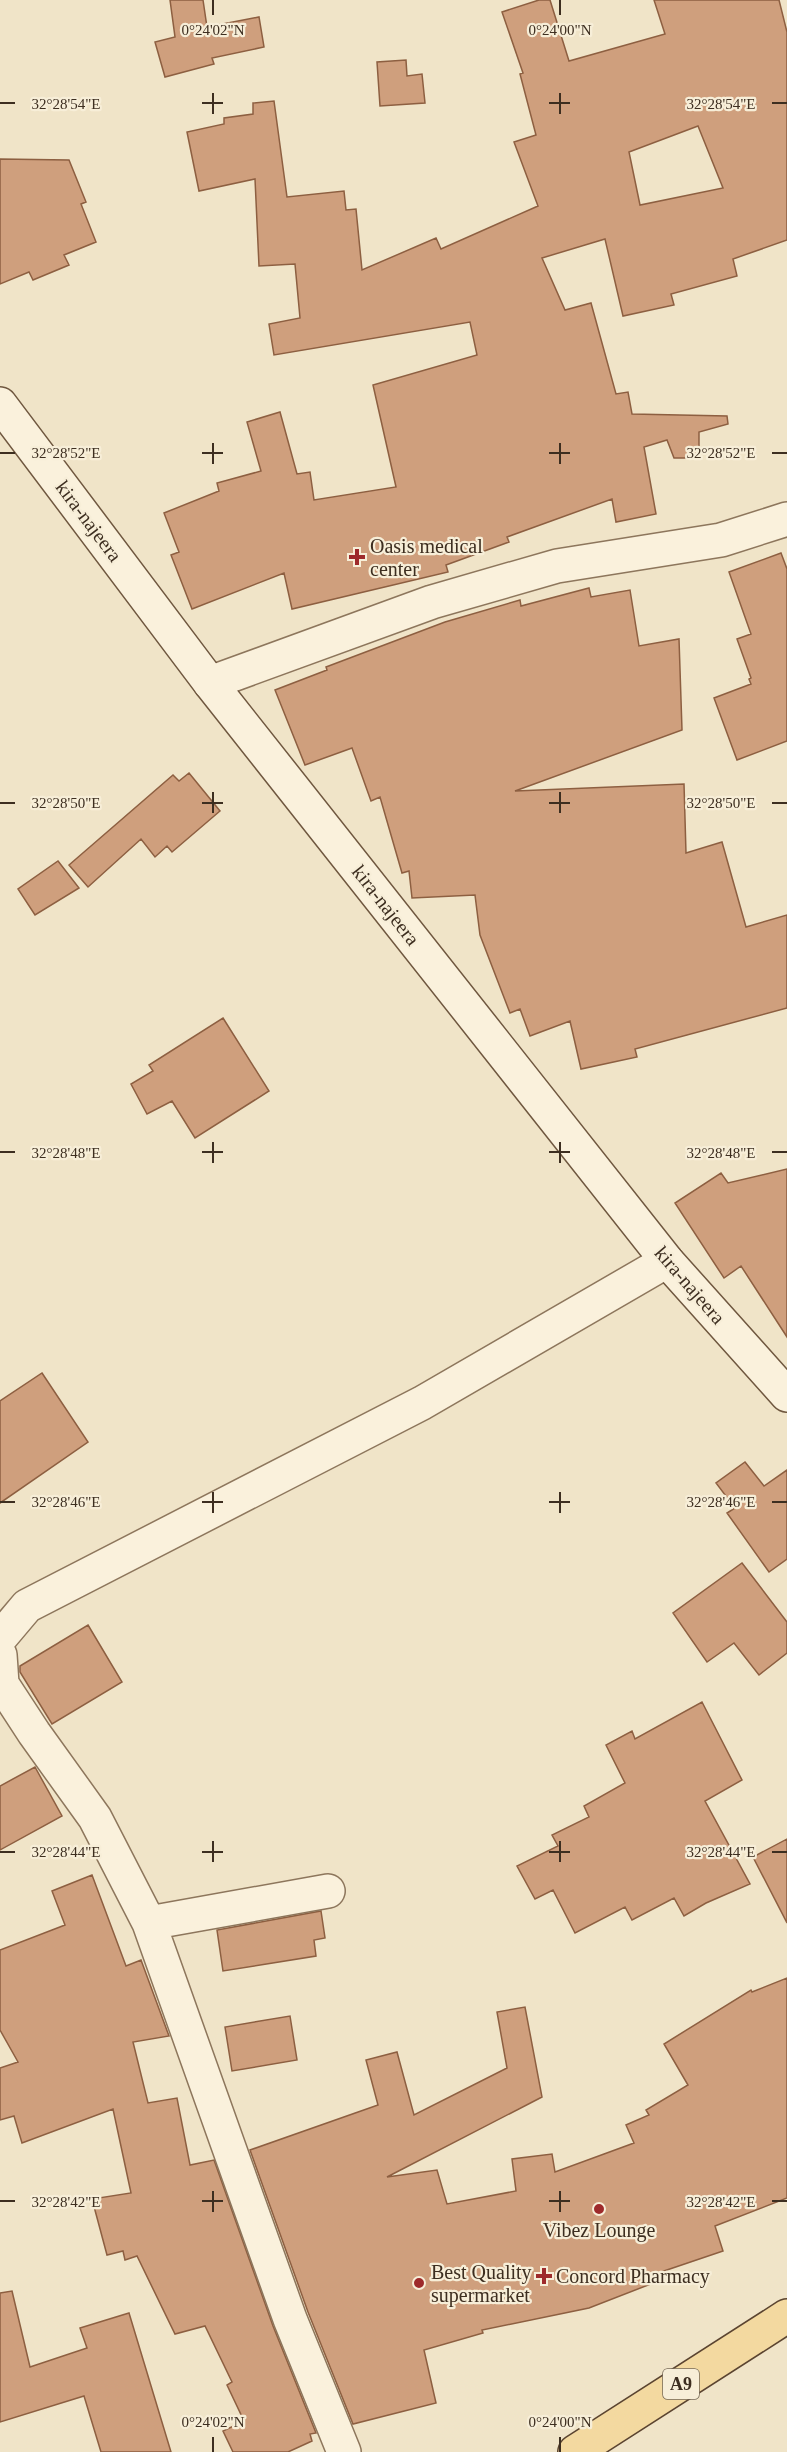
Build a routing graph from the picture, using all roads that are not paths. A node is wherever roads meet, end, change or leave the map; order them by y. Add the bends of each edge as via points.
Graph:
1 (0, 404) edge
2 (787, 519) edge
3 (210, 683) junction
4 (667, 1261) junction
5 (787, 1395) edge
6 (0, 1638) edge
7 (0, 1655) edge
8 (328, 1891) dead end
9 (148, 1923) junction
10 (787, 2316) edge
11 (344, 2452) edge
12 (575, 2452) edge

1 - 3 street, kira-najeera
2 - 3 street via 721,540 557,566 432,602
3 - 4 street, kira-najeera
4 - 5 street, kira-najeera
4 - 6 street via 422,1404 27,1606
7 - 9 street via 2,1684 95,1818
8 - 9 street
9 - 11 street via 290,2319
10 - 12 main road, A9

